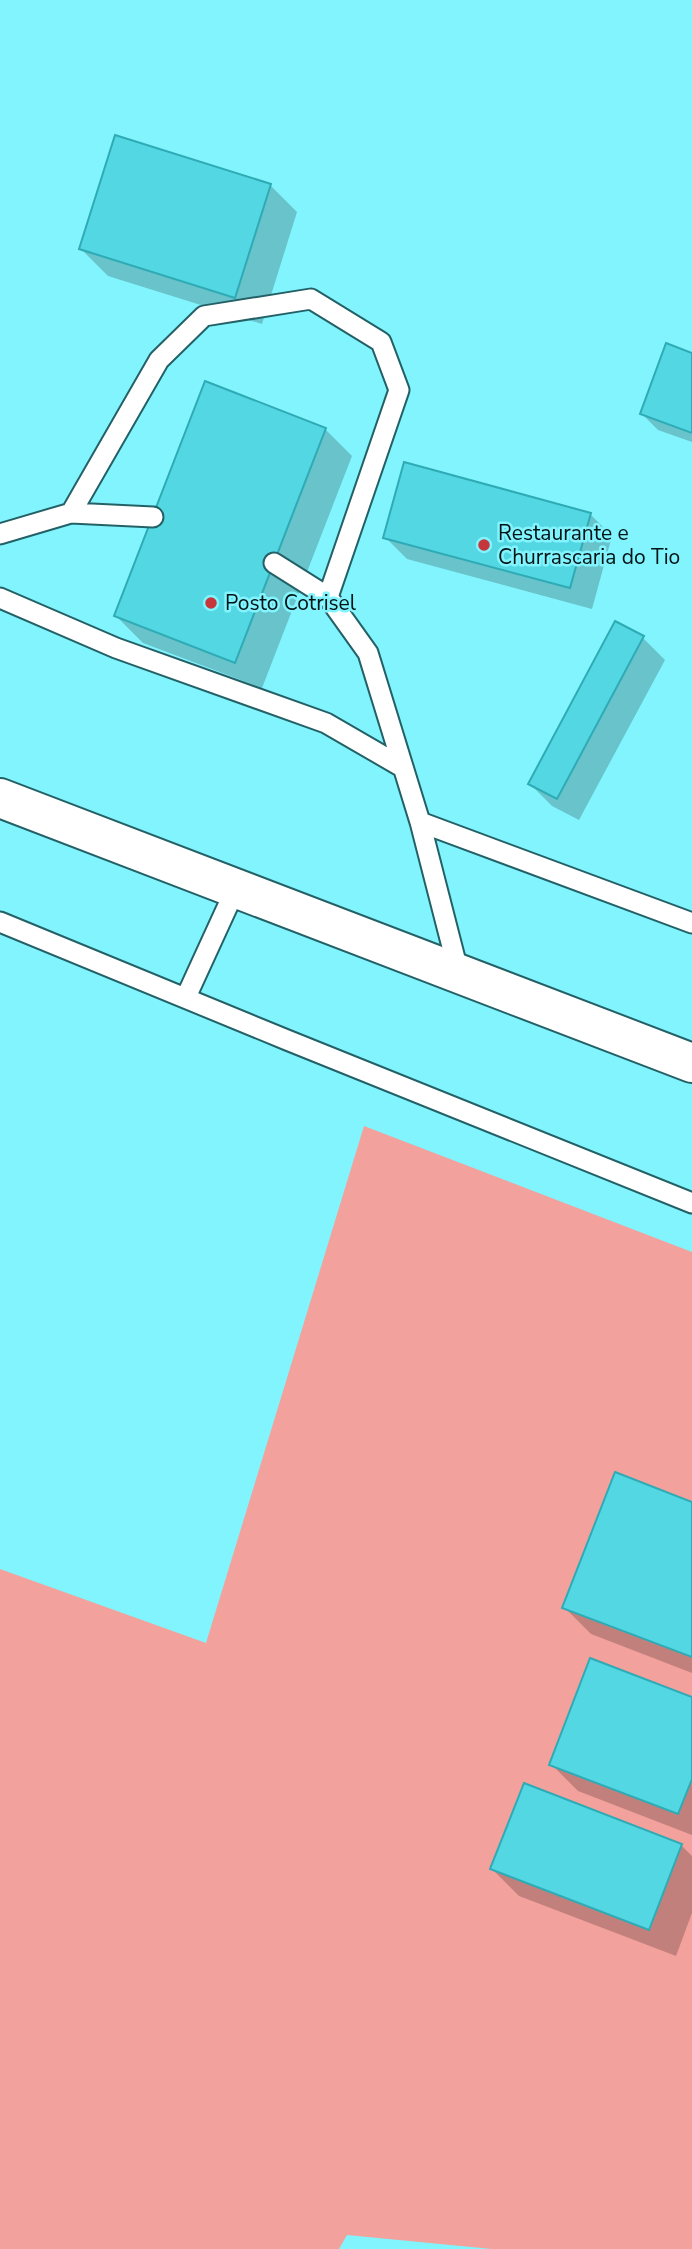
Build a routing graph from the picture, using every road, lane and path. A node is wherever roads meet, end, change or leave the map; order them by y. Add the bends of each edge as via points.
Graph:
1 (71, 513) junction
2 (153, 517) dead end
3 (0, 534) edge
4 (274, 563) dead end
5 (328, 597) junction
6 (0, 598) edge
7 (402, 767) junction
8 (0, 798) edge
9 (420, 822) junction
10 (236, 888) junction
11 (0, 922) edge
12 (692, 923) edge
13 (459, 974) junction
14 (186, 998) junction
15 (692, 1063) edge
16 (692, 1203) edge

1 - 2 lane
1 - 3 lane
1 - 5 lane via 159,360 204,316 311,299 382,342 398,390
4 - 5 lane
5 - 7 lane via 368,653
6 - 7 lane via 116,648 326,723
7 - 9 lane
8 - 10 highway
9 - 12 lane
9 - 13 lane
10 - 13 highway
10 - 14 lane
11 - 14 lane
13 - 15 highway
14 - 16 lane

